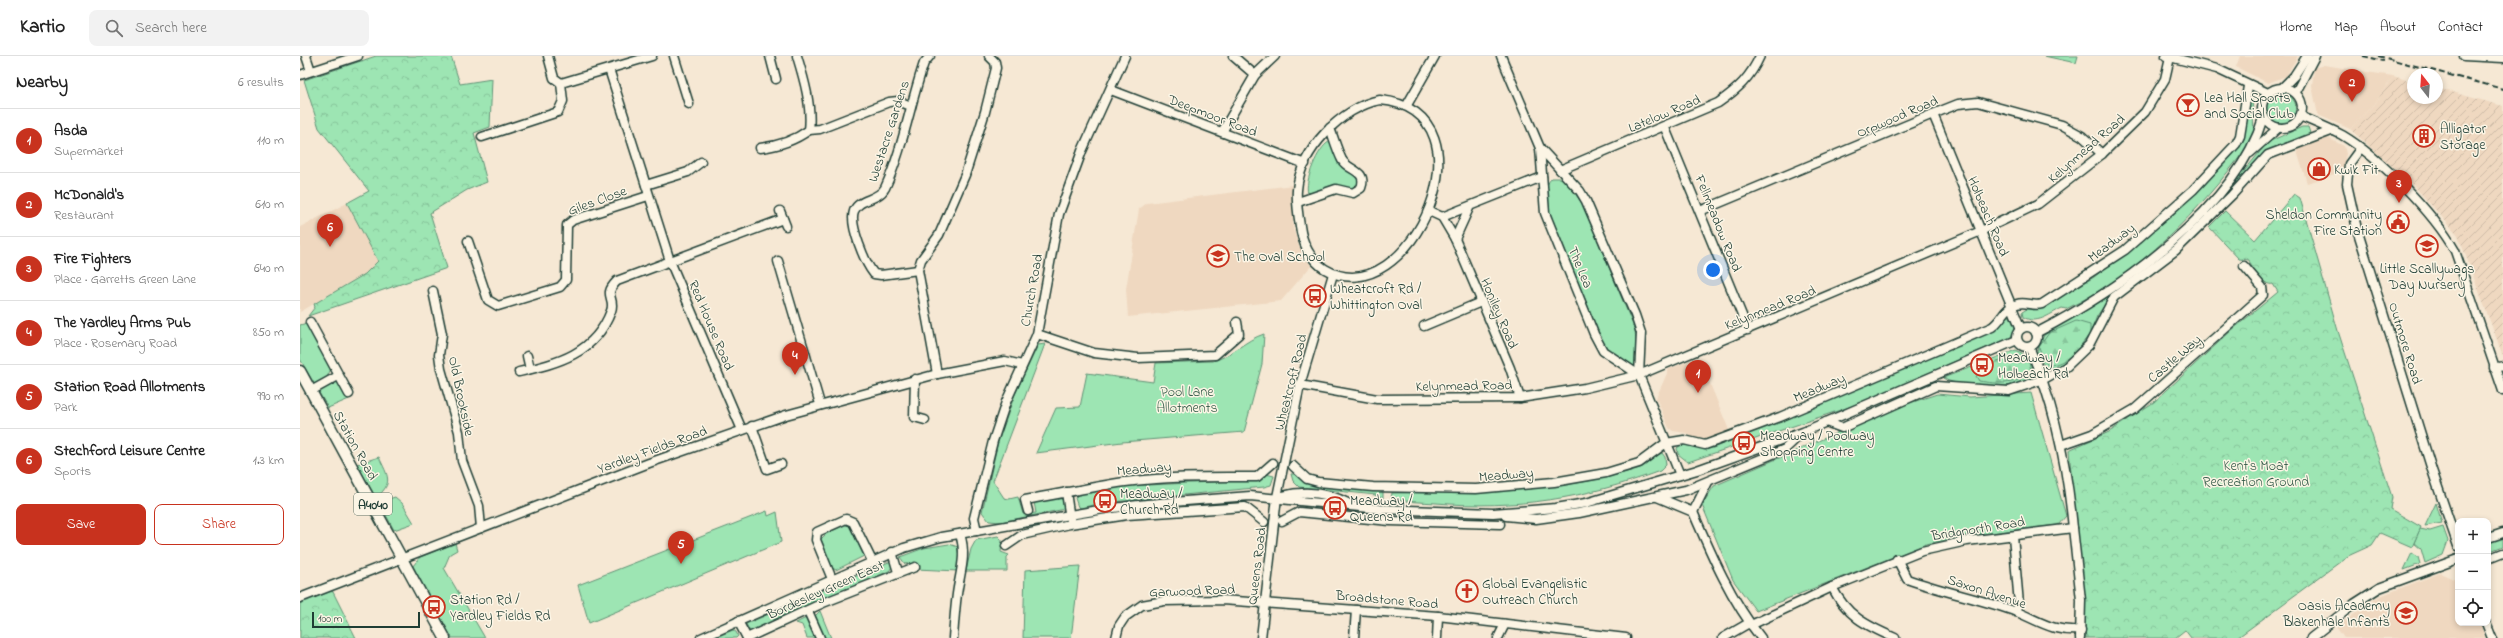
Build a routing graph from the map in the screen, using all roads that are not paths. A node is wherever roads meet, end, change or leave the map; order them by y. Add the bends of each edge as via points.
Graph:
1 (306, 56) edge
2 (358, 56) edge
3 (548, 56) edge
4 (652, 56) edge
5 (674, 56) edge
6 (770, 56) edge
7 (798, 56) edge
8 (930, 56) edge
9 (989, 56) edge
10 (1125, 56) edge
11 (1234, 56) edge
12 (1275, 56) edge
13 (1435, 56) edge
14 (1502, 56) edge
15 (1760, 56) edge
16 (2168, 56) edge
17 (2315, 56) edge
18 (2464, 56) edge
19 (2503, 58) edge
20 (2307, 60) edge
21 (609, 69) junction
22 (312, 72) junction
23 (300, 75) edge
24 (1255, 75) junction
25 (776, 79) dead end
26 (561, 83) junction
27 (2248, 86) junction
28 (2283, 87) junction
29 (1111, 90) junction
30 (2296, 92) junction
31 (2268, 93) junction
32 (689, 104) dead end
33 (1407, 105) junction
34 (911, 106) junction
35 (1933, 114) junction
36 (2300, 116) junction
37 (2263, 118) junction
38 (1330, 128) junction
39 (1665, 128) junction
40 (2277, 128) junction
41 (808, 130) junction
42 (2331, 131) junction
43 (1222, 132) junction
44 (482, 137) dead end
45 (760, 148) dead end
46 (1540, 148) junction
47 (2360, 149) junction
48 (2102, 154) junction
49 (2245, 157) junction
50 (701, 162) dead end
51 (1305, 164) junction
52 (1560, 170) junction
53 (1542, 177) junction
54 (646, 185) junction
55 (648, 196) junction
56 (1298, 202) junction
57 (1469, 208) junction
58 (1428, 211) junction
59 (1700, 211) junction
60 (1442, 217) junction
61 (783, 219) dead end
62 (1981, 231) junction
63 (1455, 240) junction
64 (468, 241) dead end
65 (670, 261) junction
66 (778, 261) dead end
67 (2244, 266) dead end
68 (918, 270) junction
69 (1333, 274) junction
70 (434, 291) dead end
71 (1481, 302) junction
72 (2012, 306) junction
73 (310, 322) dead end
74 (1237, 322) dead end
75 (1424, 326) dead end
76 (2021, 329) junction
77 (1748, 330) junction
78 (2036, 333) junction
79 (1037, 334) junction
80 (2017, 340) junction
81 (2029, 347) junction
82 (528, 356) dead end
83 (1022, 365) junction
84 (2503, 366) edge
85 (2494, 368) junction
86 (530, 369) junction
87 (300, 371) edge
88 (519, 372) dead end
89 (937, 374) junction
90 (1639, 375) junction
91 (338, 376) junction
92 (915, 379) junction
93 (2044, 379) junction
94 (1300, 385) junction
95 (311, 391) junction
96 (2503, 391) edge
97 (349, 394) dead end
98 (1520, 398) junction
99 (820, 404) junction
100 (925, 420) dead end
101 (1826, 422) junction
102 (752, 426) junction
103 (742, 430) junction
104 (1802, 432) junction
105 (1666, 443) junction
106 (2061, 445) junction
107 (1273, 463) dead end
108 (781, 464) dead end
109 (1293, 466) dead end
110 (1680, 474) junction
111 (1708, 482) junction
112 (1066, 492) junction
113 (1277, 497) junction
114 (1657, 497) junction
115 (1205, 504) junction
116 (1351, 506) junction
117 (1028, 511) dead end
118 (1694, 512) junction
119 (1484, 513) junction
120 (1494, 513) junction
121 (1069, 515) junction
122 (1346, 517) junction
123 (1282, 521) dead end
124 (1264, 522) dead end
125 (1480, 522) junction
126 (1070, 524) junction
127 (1500, 524) dead end
128 (481, 528) junction
129 (2073, 528) junction
130 (977, 531) junction
131 (2503, 533) edge
132 (960, 534) junction
133 (2013, 536) junction
134 (2455, 537) edge
135 (2491, 537) edge
136 (1006, 546) dead end
137 (892, 552) junction
138 (2503, 553) edge
139 (402, 557) junction
140 (2491, 558) edge
141 (1897, 559) junction
142 (2455, 560) edge
143 (872, 561) junction
144 (915, 567) dead end
145 (898, 572) junction
146 (832, 579) junction
147 (1832, 587) junction
148 (300, 598) edge
149 (1264, 602) junction
150 (1356, 610) junction
151 (808, 611) junction
152 (2016, 612) junction
153 (1438, 616) junction
154 (738, 621) junction
155 (1505, 624) junction
156 (1750, 624) junction
157 (2487, 626) edge
158 (2081, 634) edge
159 (445, 638) edge
160 (701, 638) edge
161 (747, 638) edge
162 (820, 638) edge
163 (953, 638) edge
164 (1116, 638) edge
165 (1261, 638) edge
166 (1354, 638) edge
167 (1437, 638) edge
168 (1498, 638) edge
169 (1626, 638) edge
170 (1723, 638) edge
171 (1761, 638) edge
172 (1895, 638) edge
173 (2311, 638) edge
174 (2492, 638) edge

1 - 22 street
2 - 22 street
3 - 26 street via 554,78
4 - 21 street
5 - 32 street
6 - 25 street
7 - 41 street via 806,88 810,118
8 - 34 street, Westacre Gardens via 924,63
9 - 68 street via 995,62 996,68 965,175 939,235 921,260
10 - 29 street, Church Road
11 - 24 street
12 - 24 street
13 - 33 street
14 - 46 street, The Lea
15 - 39 street, Latelow Road via 1752,74 1738,89 1718,103
16 - 27 street via 2217,69
16 - 48 street, Kelynmead Road via 2165,79 2154,98 2132,126
17 - 20 street
18 - 19 street
20 - 28 street
20 - 30 street
21 - 26 street
21 - 54 street, Red House Road
22 - 23 street
24 - 43 street
26 - 44 street via 563,101 558,112
27 - 31 street
27 - 72 street, Meadway via 2240,136 2236,144 2193,190 2125,250 2089,275 2042,304 2036,306 2024,303
28 - 30 street
28 - 31 street
29 - 43 street, Deepmoor Road
29 - 79 street, Church Road via 1082,152 1059,214
30 - 36 street via 2301,104
31 - 37 street via 2262,104
33 - 38 street via 1380,100 1364,103 1346,113
33 - 58 street via 1420,113 1428,124 1436,149 1438,175
34 - 41 street via 898,101 890,102 820,129
34 - 68 street, Westacre Gardens via 884,190 876,197 860,203 854,211 854,220 865,258 874,274
35 - 48 street, Orpwood Road via 1958,104 1978,102 2062,125 2082,136
35 - 59 street, Orpwood Road
35 - 62 street, Holbeach Road
36 - 40 street via 2289,126
36 - 42 street
37 - 40 street via 2267,124
37 - 49 street via 2258,136
38 - 51 street
38 - 56 street via 1343,162 1361,175 1361,188 1353,193 1336,189
39 - 52 street, Latelow Road
39 - 59 street, Fellmeadow Road
40 - 49 street
41 - 45 street via 801,136 777,146
42 - 47 street
42 - 93 street via 2268,154 2232,195 2176,250 2114,297 2089,345 2066,367
43 - 51 street, Deepmoor Road
46 - 52 street, The Lea
46 - 53 street, The Lea
47 - 85 street via 2420,203 2447,237 2455,251
47 - 134 street, Outmore Road via 2349,164 2347,184 2357,229
48 - 62 street, Kelynmead Road via 2038,204
49 - 78 street via 2199,216 2150,259 2094,300
50 - 54 street via 688,172
51 - 56 street via 1297,189
52 - 90 street, The Lea via 1580,190 1586,201 1635,315 1641,332
53 - 57 street
53 - 90 street, The Lea via 1545,213 1594,334 1603,351
54 - 55 street, Red House Road
55 - 64 street, Giles Close via 573,220 567,225 566,280 560,286 498,306 488,300
55 - 65 street, Red House Road
56 - 69 street via 1304,246 1320,266
57 - 60 street
57 - 63 street
58 - 60 street
58 - 69 street via 1410,242 1384,267 1370,274 1357,276
59 - 77 street, Fellmeadow Road
60 - 63 street, Honiley Road
61 - 65 street
62 - 72 street, Holbeach Road
62 - 77 street, Kelynmead Road
63 - 71 street, Honiley Road
65 - 86 street via 617,281 608,294 612,309 602,330 585,347 558,363
65 - 103 street, Red House Road
66 - 99 street
67 - 106 street, Castle Way via 2262,287 2263,295 2135,409 2092,434
68 - 89 street
69 - 94 street, Wheatcroft Road
70 - 128 street, Old Brookside via 442,334 439,355 441,369 459,432 462,461 479,506
71 - 75 street
71 - 98 street, Honiley Road via 1510,368
72 - 76 street, Holbeach Road
72 - 105 street, Meadway via 1992,326 1780,417 1706,445 1684,440
73 - 91 street
74 - 79 street via 1239,334 1216,355 1138,358 1094,353
76 - 78 street via 2029,327
76 - 80 street via 2016,336
77 - 90 street, Kelynmead Road
78 - 81 street via 2037,339
79 - 83 street, Church Road
80 - 81 street via 2020,345
80 - 101 street
81 - 93 street
82 - 86 street
83 - 89 street, Yardley Fields Road via 1005,361
83 - 130 street, Church Road via 993,441 974,518
84 - 85 street
85 - 96 street
86 - 88 street
87 - 95 main road, Station Road / A4040
89 - 92 street, Yardley Fields Road
90 - 98 street, Kelynmead Road via 1585,388
90 - 105 street, The Lea
91 - 95 street
91 - 97 street
92 - 99 street, Yardley Fields Road
92 - 100 street via 914,416
93 - 101 street via 2010,391 1936,386 1842,428
93 - 106 street
94 - 98 street, Kelynmead Road via 1377,398
94 - 113 street, Wheatcroft Road
95 - 139 main road, Station Road / A4040
99 - 102 street, Yardley Fields Road
101 - 104 street
102 - 103 street, Yardley Fields Road
102 - 108 street via 767,469
103 - 128 street, Yardley Fields Road
104 - 110 street
104 - 111 street via 1785,448
105 - 109 street, Meadway via 1639,463 1606,473 1503,488 1389,488 1318,482 1307,478
105 - 110 street, The Lea
106 - 129 street
107 - 112 street, Meadway via 1257,477 1196,477 1126,482
110 - 120 street via 1586,503
111 - 114 street
111 - 118 street
112 - 117 street, Meadway via 1026,500
112 - 121 street
113 - 115 street via 1250,496
113 - 116 street via 1297,492 1335,496
113 - 149 street, Queens Road
114 - 118 street
114 - 120 street via 1536,518
115 - 121 street via 1147,504
115 - 124 street via 1245,507
115 - 126 street
116 - 119 street
116 - 122 street
118 - 156 street via 1726,584
119 - 120 street
119 - 125 street
121 - 126 street
121 - 130 street
122 - 123 street via 1299,512
122 - 125 street via 1390,521
125 - 127 street
126 - 136 street via 1022,536
128 - 139 street, Yardley Fields Road
129 - 133 street, Bridgnorth Road
129 - 158 street via 2081,600
130 - 132 street
131 - 135 street
132 - 137 street, Bordesley Green East
132 - 163 street via 964,546 964,559 957,593
133 - 141 street, Bridgnorth Road via 1940,546
133 - 152 street via 2019,604
137 - 143 street, Bordesley Green East
137 - 145 street
138 - 140 street
139 - 148 street, Yardley Fields Road
139 - 159 main road, Station Road / A4040
141 - 147 street, Bridgnorth Road
141 - 152 street, Saxon Avenue via 1907,579
142 - 173 street via 2379,588
143 - 146 street, Bordesley Green East
143 - 146 street, Bordesley Green East via 853,522 846,519 817,532 816,540
144 - 145 street, Bordesley Green East
145 - 151 street, Bordesley Green East
146 - 154 street, Bordesley Green East
147 - 156 street, Bridgnorth Road
147 - 172 street via 1841,605 1852,614 1872,629
149 - 150 street, Broadstone Road
149 - 164 street, Garwood Road via 1164,601 1142,605 1125,617
149 - 165 street, Queens Road
150 - 153 street, Broadstone Road
150 - 166 street
151 - 161 street, Bordesley Green East
151 - 162 street
152 - 158 street, Saxon Avenue via 2050,628
153 - 155 street, Broadstone Road
153 - 167 street
154 - 160 street, Bordesley Green East
154 - 161 street
155 - 168 street
155 - 169 street, Broadstone Road
156 - 170 street
156 - 171 street
157 - 174 street

